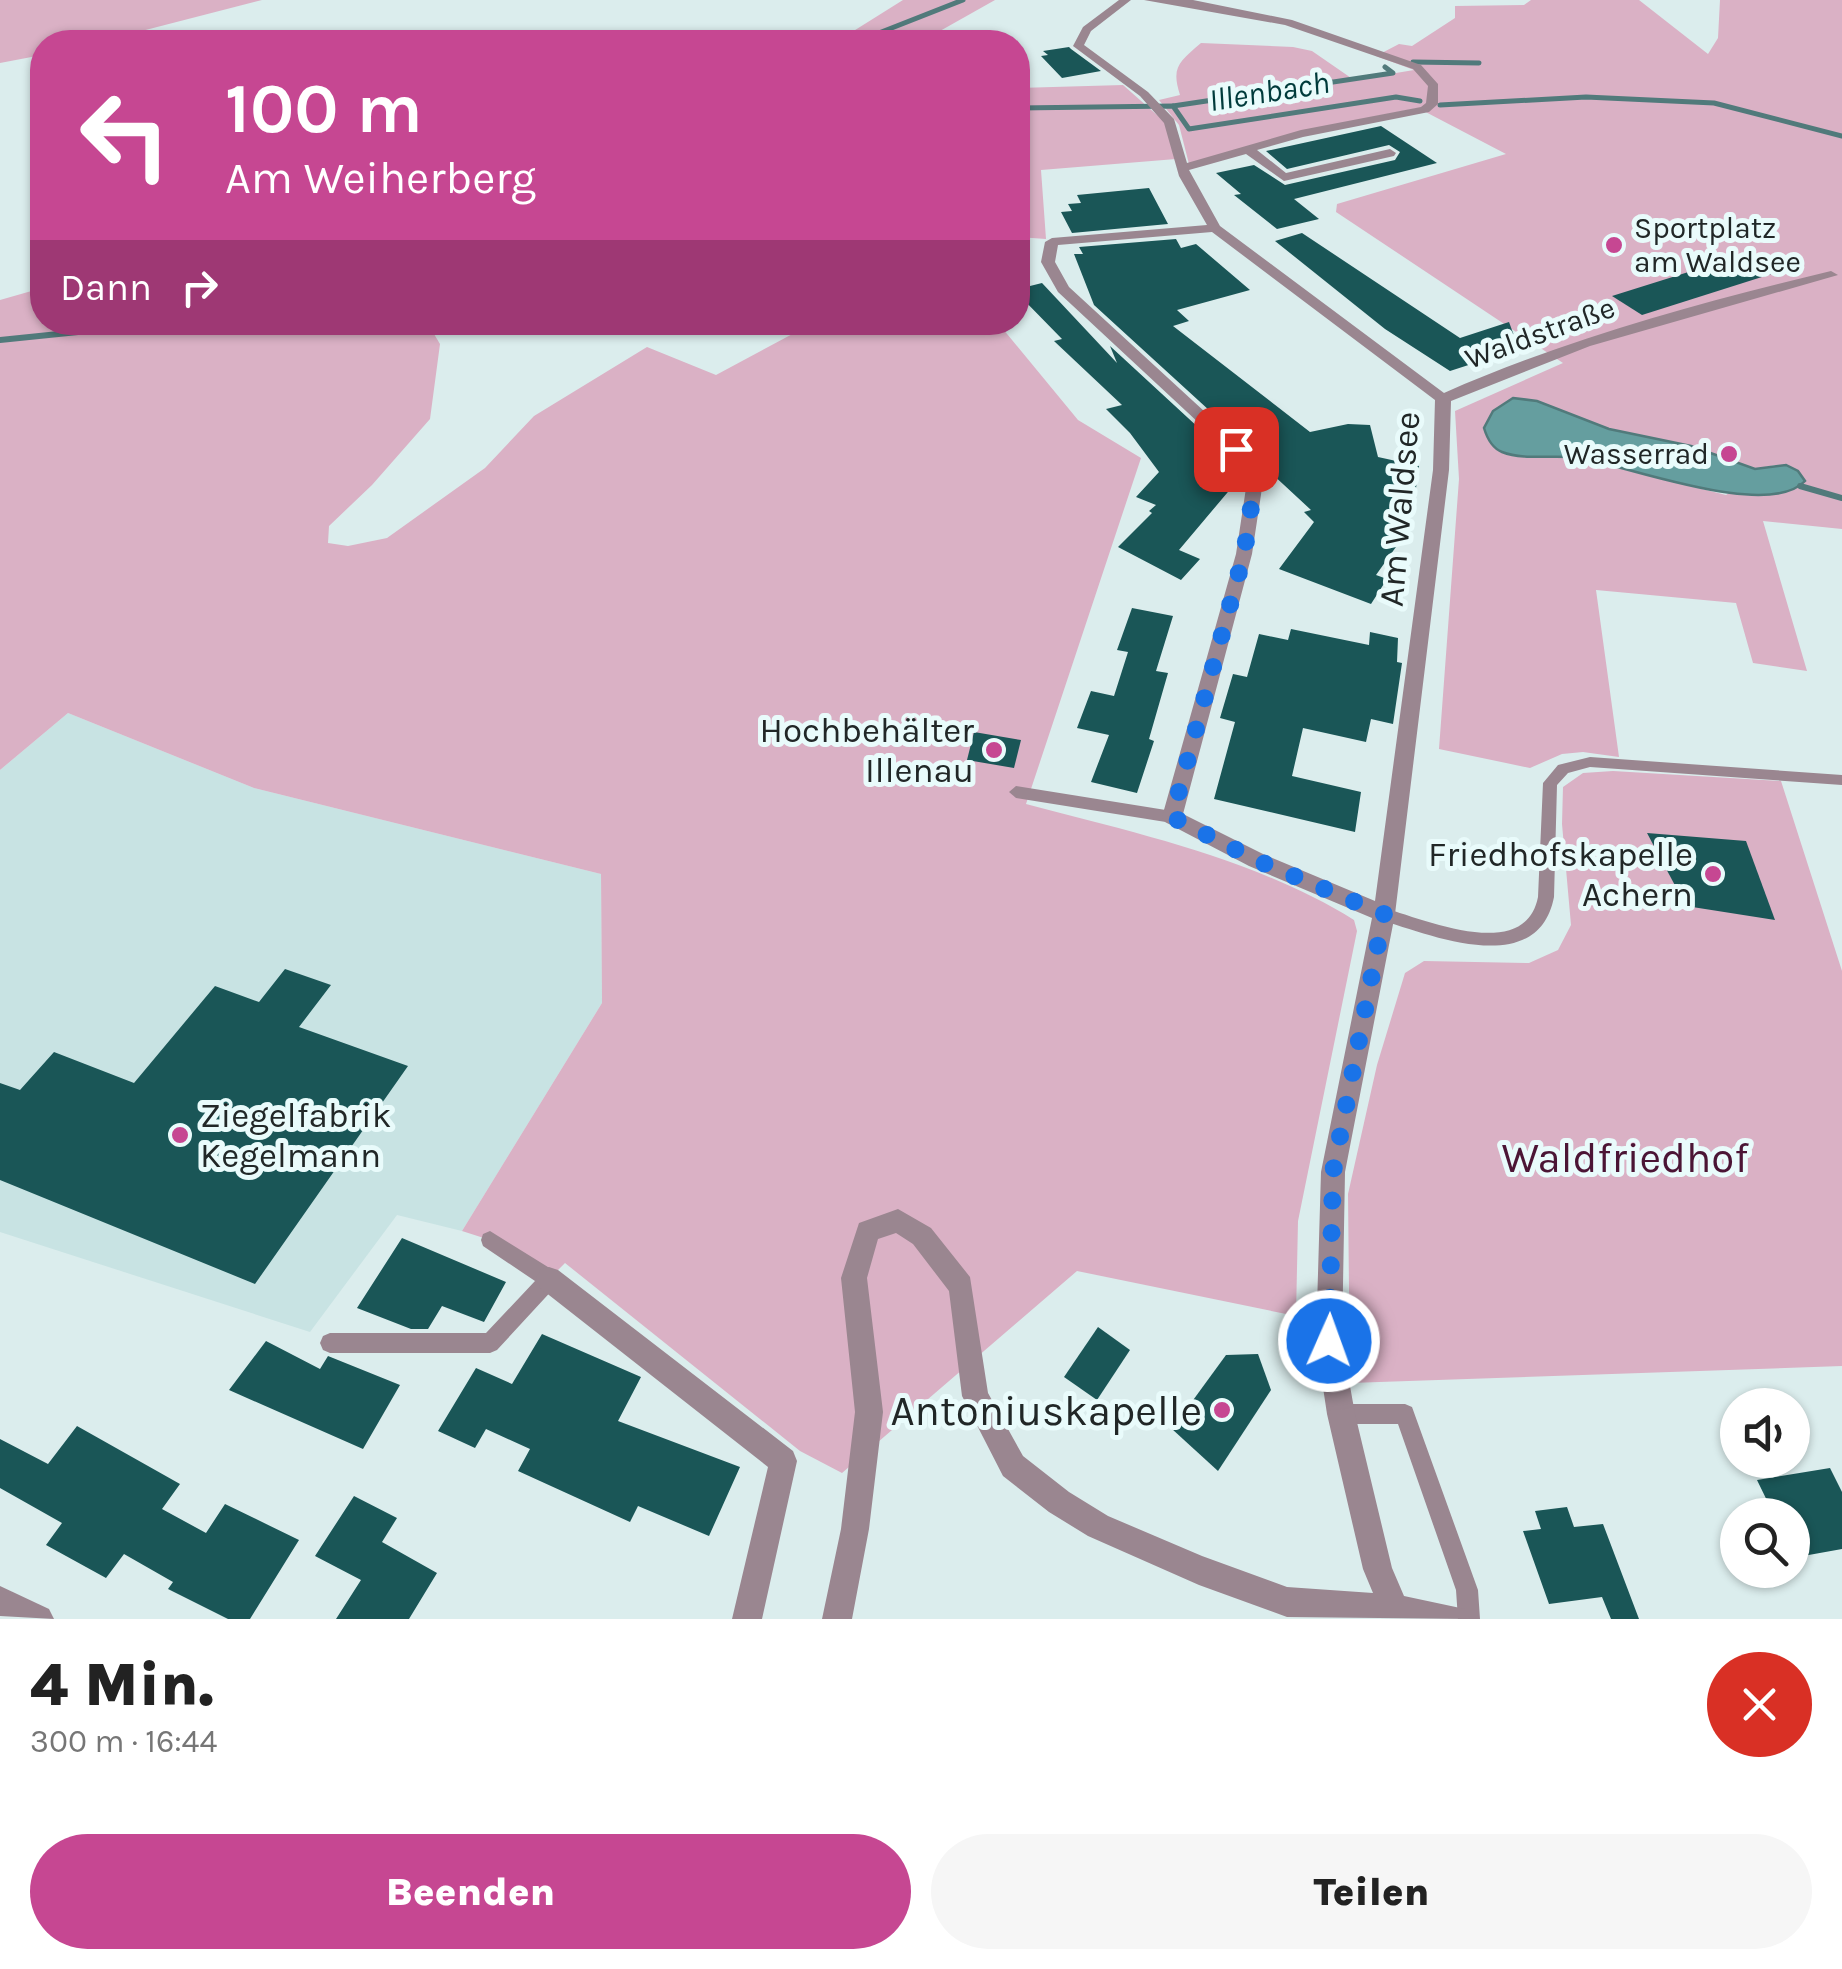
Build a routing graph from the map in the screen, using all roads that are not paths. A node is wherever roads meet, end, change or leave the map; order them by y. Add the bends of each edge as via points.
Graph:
1 (1126, 0) edge
2 (1149, 0) edge
3 (1246, 148) junction
4 (1390, 154) dead end
5 (1182, 168) junction
6 (1214, 228) junction
7 (1832, 275) dead end
8 (1443, 399) junction
9 (1842, 780) edge
10 (1016, 792) dead end
11 (1172, 817) junction
12 (1384, 914) junction
13 (490, 1240) dead end
14 (548, 1280) junction
15 (330, 1343) dead end
16 (1341, 1414) junction
17 (0, 1601) edge
18 (1397, 1614) edge
19 (40, 1619) edge
20 (746, 1619) edge
21 (837, 1619) edge
22 (1456, 1619) edge
23 (1470, 1619) edge

1 - 5 street, Am Waldsee via 1087,29 1078,46 1163,112
2 - 3 street via 1288,22 1417,67 1434,86 1425,110
3 - 4 street via 1284,177
3 - 5 street
5 - 6 street, Am Waldsee
6 - 8 street, Am Waldsee
6 - 11 street via 1052,242 1048,262 1063,290 1236,449 1254,488 1244,554
7 - 8 street, Waldstraße via 1626,331
8 - 12 street, Am Waldsee via 1429,574
9 - 12 lane via 1590,762 1563,769 1550,783 1544,908 1528,934 1486,940
10 - 11 lane
11 - 12 street
12 - 16 street, Am Waldsee via 1333,1172 1329,1341
13 - 14 lane
14 - 15 lane via 490,1342
14 - 20 street via 783,1461
16 - 18 street, Am Waldsee via 1378,1569
16 - 23 lane via 1406,1414 1467,1590
17 - 19 street
18 - 21 street via 1287,1602 1199,1570 1098,1526 1013,1466 975,1396 961,1286 922,1236 898,1221 868,1230 854,1278 869,1412
18 - 22 street

